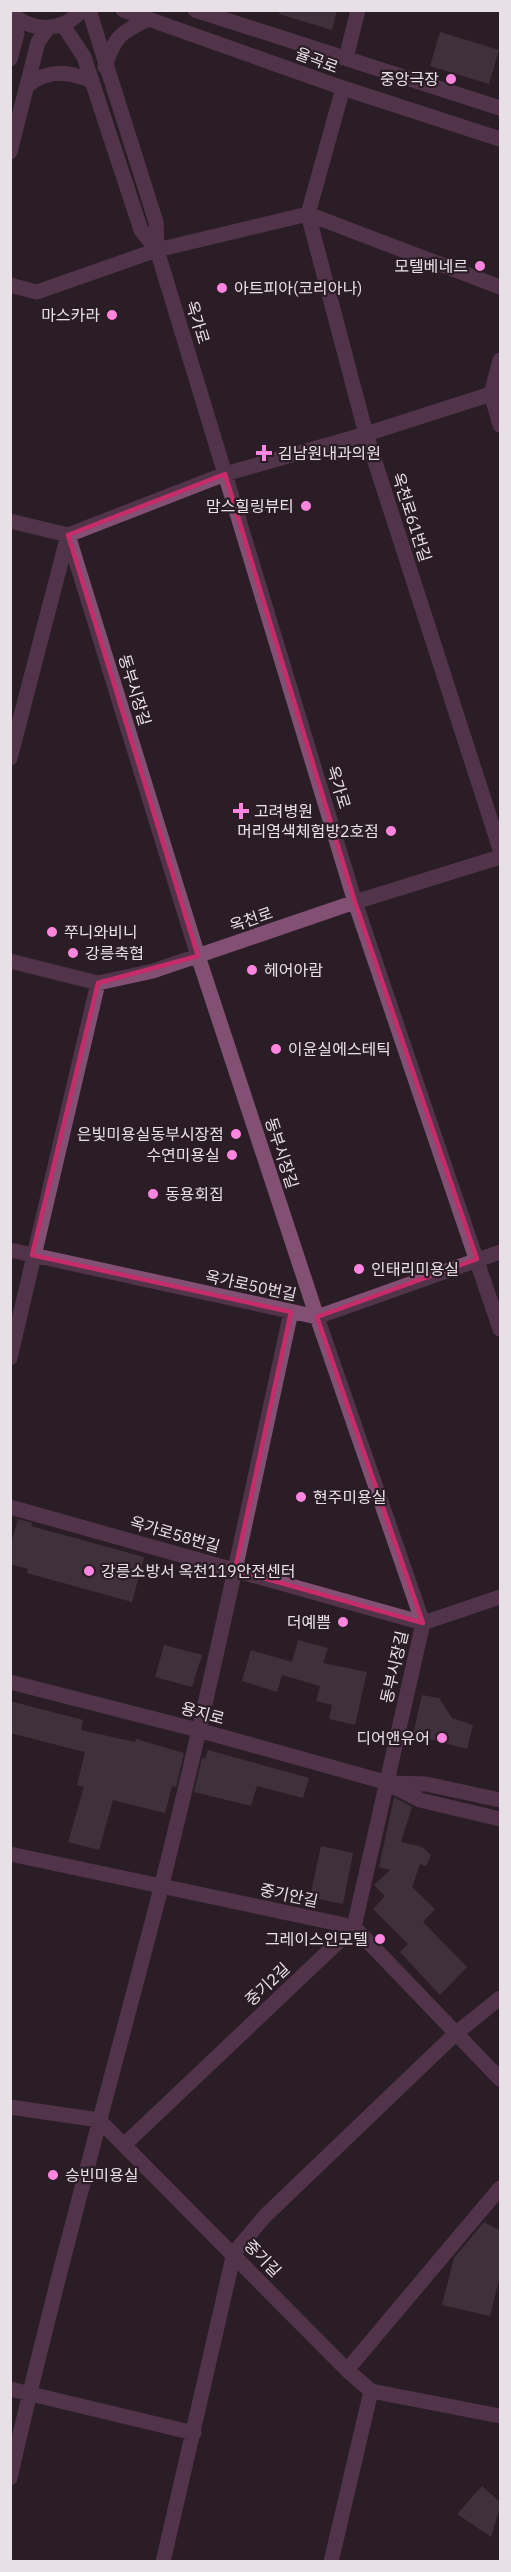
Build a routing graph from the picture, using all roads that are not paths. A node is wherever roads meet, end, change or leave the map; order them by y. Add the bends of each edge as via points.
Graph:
1 (82, 10) edge
2 (88, 10) edge
3 (123, 10) edge
4 (195, 10) edge
5 (358, 10) edge
6 (11, 13) edge
7 (149, 19) junction
8 (56, 26) junction
9 (346, 58) junction
10 (10, 59) edge
11 (105, 67) junction
12 (92, 81) junction
13 (27, 87) junction
14 (343, 88) junction
15 (501, 108) edge
16 (501, 139) edge
17 (10, 152) edge
18 (308, 214) junction
19 (157, 250) junction
20 (10, 285) edge
21 (501, 287) edge
22 (501, 360) edge
23 (496, 395) edge
24 (501, 425) edge
25 (366, 434) junction
26 (225, 474) junction
27 (10, 521) edge
28 (68, 535) junction
29 (10, 758) edge
30 (501, 849) edge
31 (501, 857) edge
32 (355, 902) junction
33 (198, 956) junction
34 (10, 961) edge
35 (98, 983) junction
36 (10, 1250) edge
37 (501, 1252) edge
38 (32, 1256) junction
39 (477, 1259) junction
40 (291, 1312) junction
41 (317, 1317) junction
42 (501, 1329) edge
43 (10, 1358) edge
44 (10, 1507) edge
45 (235, 1570) junction
46 (501, 1597) edge
47 (423, 1623) junction
48 (10, 1682) edge
49 (198, 1730) junction
50 (385, 1782) junction
51 (501, 1800) edge
52 (501, 1819) edge
53 (10, 1854) edge
54 (161, 1886) junction
55 (354, 1927) junction
56 (501, 1998) edge
57 (455, 2034) junction
58 (501, 2079) edge
59 (10, 2107) edge
60 (99, 2120) junction
61 (124, 2145) junction
62 (501, 2188) edge
63 (234, 2253) junction
64 (347, 2370) junction
65 (10, 2389) edge
66 (371, 2391) junction
67 (29, 2394) junction
68 (501, 2416) edge
69 (194, 2433) junction
70 (10, 2478) edge
71 (163, 2562) edge
72 (331, 2562) edge

1 - 8 street
2 - 11 street, 옥가로
3 - 7 street, 율곡로
4 - 9 street
5 - 9 street
6 - 8 street via 35,27
6 - 10 street via 17,34
7 - 11 street via 119,35
7 - 14 street, 율곡로
8 - 12 street, 옥가로 via 84,57
8 - 13 street via 38,42
9 - 15 street
11 - 19 street, 옥가로 via 156,222
12 - 13 street via 59,72 40,76
12 - 19 street, 옥가로 via 141,230
13 - 17 street
14 - 16 street, 율곡로
14 - 18 street
18 - 19 street
18 - 21 street
18 - 25 street, 옥천로61번길
19 - 20 street via 37,292
19 - 26 street, 옥가로
22 - 23 street
23 - 24 street
23 - 25 street
25 - 26 street
25 - 30 street, 옥천로61번길
26 - 28 street
26 - 32 street, 옥가로
27 - 28 street
28 - 29 street
28 - 33 street, 동부시장길
31 - 32 street, 옥천로
32 - 33 street, 옥천로
32 - 39 street, 옥가로
33 - 35 street, 옥천로
33 - 41 street, 동부시장길
34 - 35 street, 옥천로
35 - 38 street
36 - 38 street, 옥가로50번길
37 - 39 street
38 - 40 street, 옥가로50번길
38 - 43 street
39 - 41 street
39 - 42 street, 옥가로
40 - 41 street, 옥가로50번길
40 - 45 street
41 - 47 street, 동부시장길
44 - 45 street, 옥가로58번길
45 - 47 street, 옥가로58번길
45 - 49 street
46 - 47 street
47 - 50 street, 동부시장길
48 - 49 street, 용지로
49 - 50 street, 용지로
49 - 54 street
50 - 51 street, 용지로 via 426,1784
50 - 52 street, 용지로 via 420,1800
50 - 55 street
53 - 54 street, 중기안길
54 - 55 street, 중기안길
54 - 60 street
55 - 57 street
55 - 61 street, 중기2길
56 - 57 street
57 - 58 street
57 - 63 street via 264,2217
59 - 60 street
60 - 61 street, 중기길
60 - 67 street
61 - 63 street, 중기길
62 - 64 street
63 - 64 street, 중기길
63 - 69 street
64 - 66 street, 중기길
65 - 67 street
66 - 68 street
66 - 72 street
67 - 69 street
67 - 70 street
69 - 71 street

